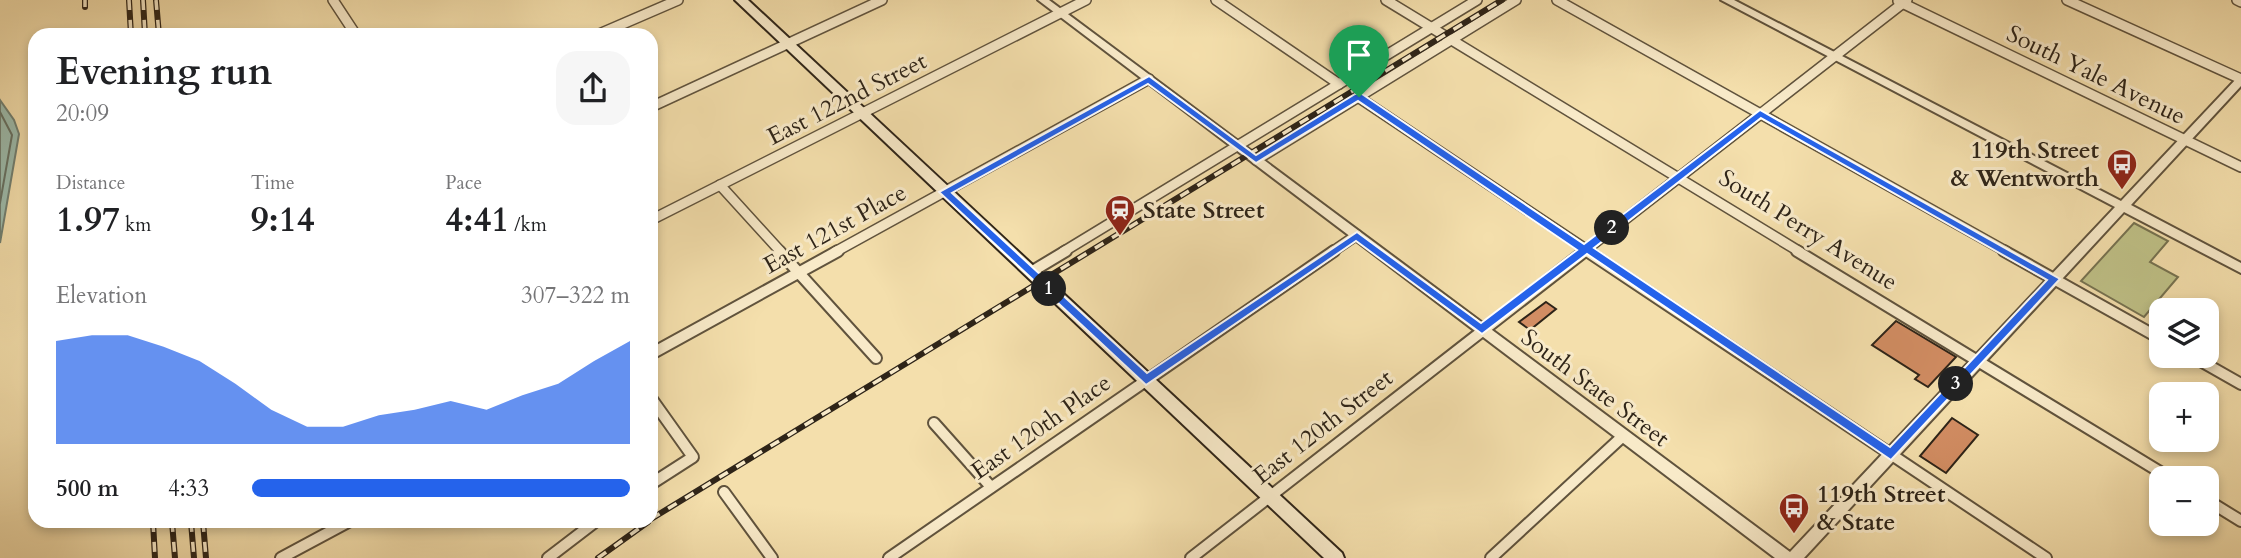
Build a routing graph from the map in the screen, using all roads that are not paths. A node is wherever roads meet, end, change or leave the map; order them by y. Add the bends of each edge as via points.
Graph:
1 (333, 0) edge
2 (678, 0) edge
3 (741, 0) edge
4 (883, 0) edge
5 (1043, 0) edge
6 (1086, 0) edge
7 (1216, 0) edge
8 (1386, 0) edge
9 (1477, 0) edge
10 (1516, 0) edge
11 (1557, 0) edge
12 (1726, 0) edge
13 (2067, 0) edge
14 (1902, 1) edge
15 (1060, 13) junction
16 (351, 28) edge
17 (613, 28) edge
18 (1431, 28) junction
19 (1451, 40) junction
20 (787, 44) junction
21 (1834, 56) junction
22 (1149, 79) junction
23 (2241, 79) edge
24 (1339, 84) junction
25 (1359, 97) junction
26 (658, 104) edge
27 (861, 114) junction
28 (1760, 114) junction
29 (2185, 140) junction
30 (1237, 146) junction
31 (1256, 160) junction
32 (2241, 167) edge
33 (1678, 178) junction
34 (720, 185) junction
35 (945, 192) junction
36 (2122, 206) junction
37 (658, 216) edge
38 (1357, 236) junction
39 (1586, 249) junction
40 (2241, 268) edge
41 (1031, 272) junction
42 (799, 273) junction
43 (2054, 279) junction
44 (1482, 329) junction
45 (2149, 332) edge
46 (658, 350) edge
47 (876, 358) dead end
48 (1979, 360) junction
49 (2213, 368) edge
50 (1146, 380) junction
51 (2241, 384) edge
52 (658, 408) edge
53 (934, 423) dead end
54 (1623, 436) junction
55 (1891, 454) junction
56 (2151, 466) edge
57 (658, 480) edge
58 (991, 487) junction
59 (724, 492) dead end
60 (1270, 496) junction
61 (2219, 507) edge
62 (2241, 521) edge
63 (337, 528) edge
64 (587, 528) edge
65 (281, 558) edge
66 (548, 558) edge
67 (772, 558) edge
68 (889, 558) edge
69 (1191, 558) edge
70 (1336, 558) edge
71 (1491, 558) edge
72 (1786, 558) edge
73 (1794, 558) edge
74 (2046, 558) edge

1 - 16 street
2 - 17 street
3 - 20 main road
4 - 20 street
5 - 15 street, South State Street
6 - 15 street, East 122nd Street
7 - 24 street
8 - 18 street, South Perry Avenue
9 - 18 street
10 - 19 street
11 - 28 street
12 - 21 street
13 - 23 street
14 - 21 street, East 120th Street
14 - 29 street, South Yale Avenue
15 - 22 street, South State Street
15 - 27 street, East 122nd Street
18 - 19 street, South Perry Avenue
18 - 24 street
19 - 25 street
19 - 33 street, South Perry Avenue
20 - 26 street
20 - 27 main road
21 - 28 street, East 120th Street
21 - 36 street
22 - 30 street, South State Street
22 - 35 street, East 121st Place
23 - 29 street
24 - 30 street
25 - 31 street
25 - 39 street
27 - 34 street, East 122nd Street
27 - 35 main road
28 - 33 street, East 120th Street
28 - 43 street
29 - 32 street, South Yale Avenue
29 - 36 street
30 - 31 street, South State Street
30 - 41 street
31 - 38 street, South State Street
33 - 39 street, East 120th Street
33 - 48 street, South Perry Avenue
34 - 37 street, East 122nd Street
34 - 42 street
35 - 41 main road
35 - 42 street, East 121st Place
36 - 40 street
36 - 43 street
38 - 44 street, South State Street
38 - 50 street, East 120th Place
39 - 44 street, East 120th Street
39 - 55 street
41 - 50 main road
42 - 46 street, East 121st Place
42 - 47 street
43 - 45 street
43 - 48 street
44 - 54 street, South State Street
44 - 60 street, East 120th Street
48 - 55 street
48 - 56 street, South Perry Avenue
49 - 51 street
50 - 58 street, East 120th Place
50 - 60 main road
52 - 57 street via 694,457
53 - 58 street
54 - 71 street
54 - 72 street, South State Street
55 - 73 street
55 - 74 street
58 - 68 street, East 120th Place
59 - 67 street
60 - 69 street, East 120th Street
60 - 70 main road
61 - 62 street
63 - 65 street
64 - 66 street

